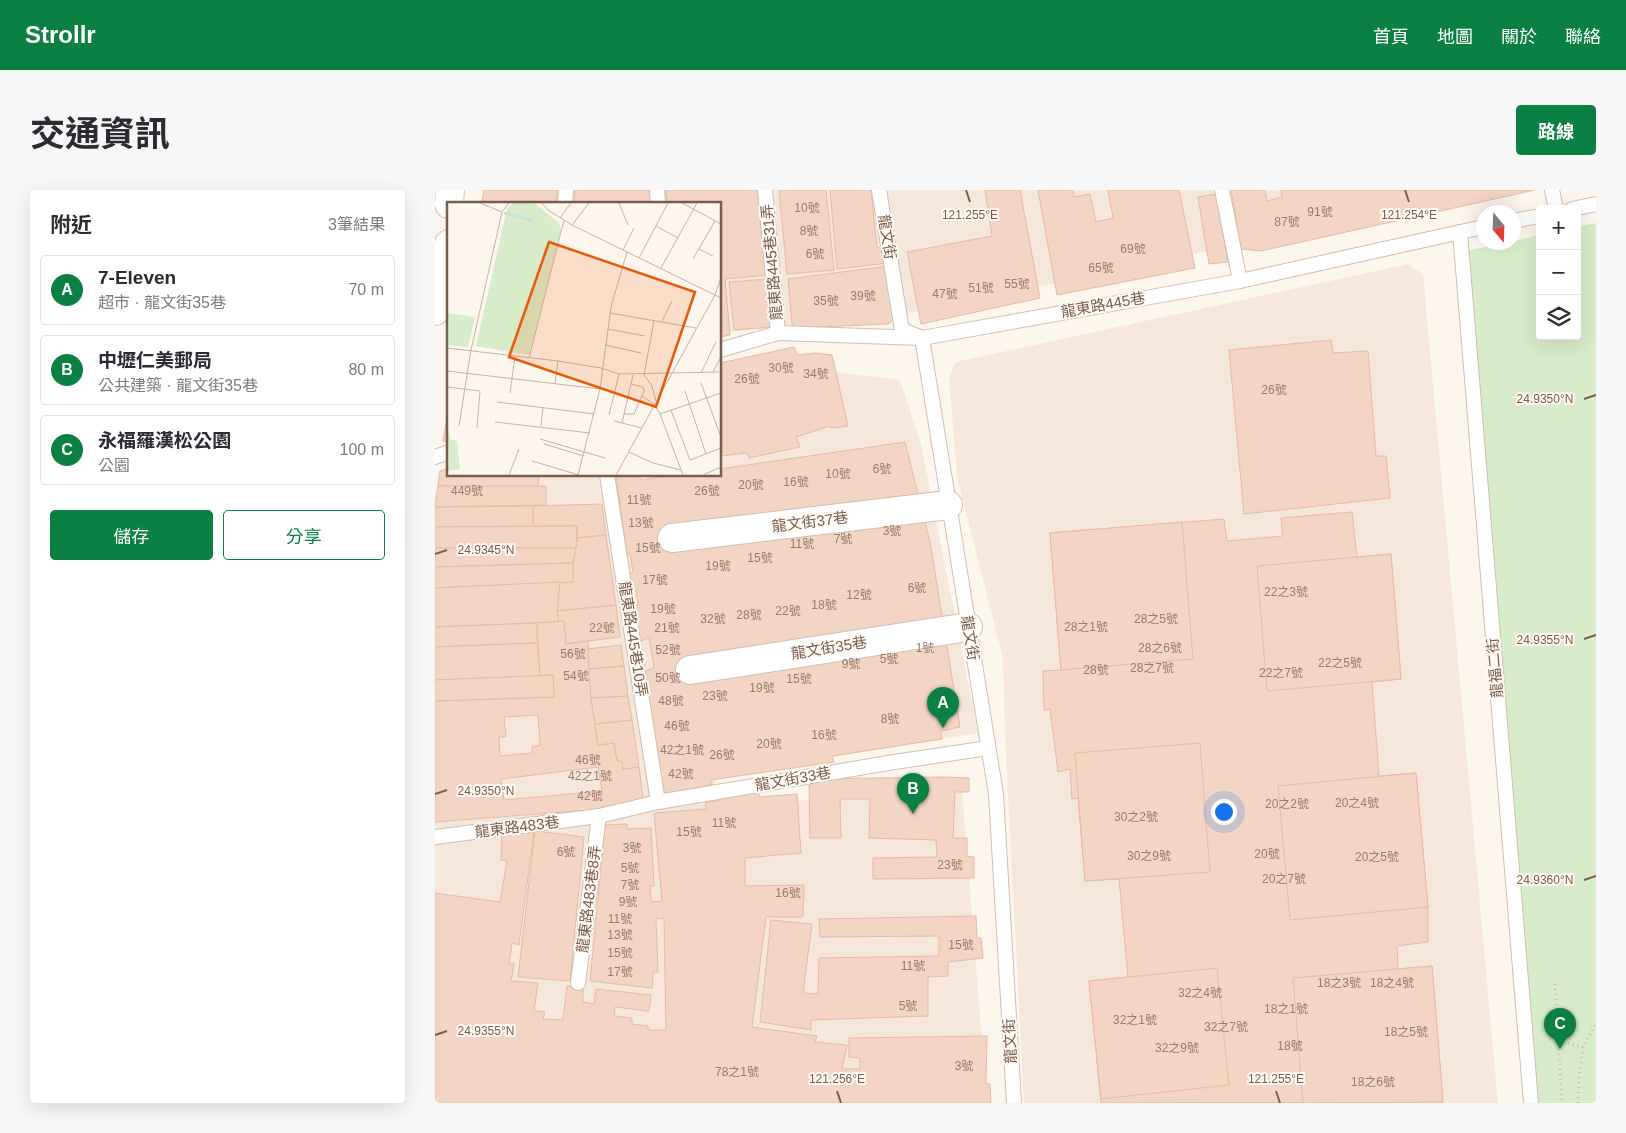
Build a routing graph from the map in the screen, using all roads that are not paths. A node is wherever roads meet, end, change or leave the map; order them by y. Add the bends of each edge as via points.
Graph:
1 (765, 190) edge
2 (879, 190) edge
3 (1223, 190) edge
4 (1552, 190) edge
5 (435, 193) edge
6 (447, 202) edge
7 (1596, 204) edge
8 (1555, 205) edge
9 (1581, 207) edge
10 (1536, 217) edge
11 (1521, 220) edge
12 (1476, 229) edge
13 (1460, 232) junction
14 (447, 254) edge
15 (1240, 281) junction
16 (435, 311) edge
17 (778, 333) junction
18 (921, 338) junction
19 (721, 350) edge
20 (447, 453) edge
21 (435, 458) edge
22 (607, 476) edge
23 (948, 505) junction
24 (672, 538) dead end
25 (968, 627) junction
26 (690, 670) dead end
27 (988, 748) junction
28 (658, 802) junction
29 (599, 816) junction
30 (435, 837) edge
31 (578, 983) dead end
32 (1014, 1103) edge
33 (1531, 1103) edge

1 - 17 lane, 龍東路445巷31弄
2 - 18 lane, 龍文街 via 902,330
3 - 15 lane
4 - 8 lane
5 - 6 street
7 - 9 lane
10 - 11 lane
12 - 13 lane, 龍東路445巷
13 - 15 lane, 龍東路445巷
13 - 33 lane, 龍福二街
14 - 16 street
15 - 18 lane, 龍東路445巷
17 - 18 lane, 龍東路445巷
17 - 19 lane, 龍東路445巷
18 - 23 lane, 龍文街
20 - 21 lane
22 - 28 lane, 龍東路445巷10弄
23 - 24 street, 龍文街37巷
23 - 25 lane, 龍文街
25 - 26 street, 龍文街35巷
25 - 27 lane, 龍文街
27 - 28 lane, 龍文街33巷
27 - 32 lane, 龍文街 via 996,794
28 - 29 lane, 龍文街33巷
29 - 30 lane, 龍東路483巷
29 - 31 lane, 龍東路483巷8弄

